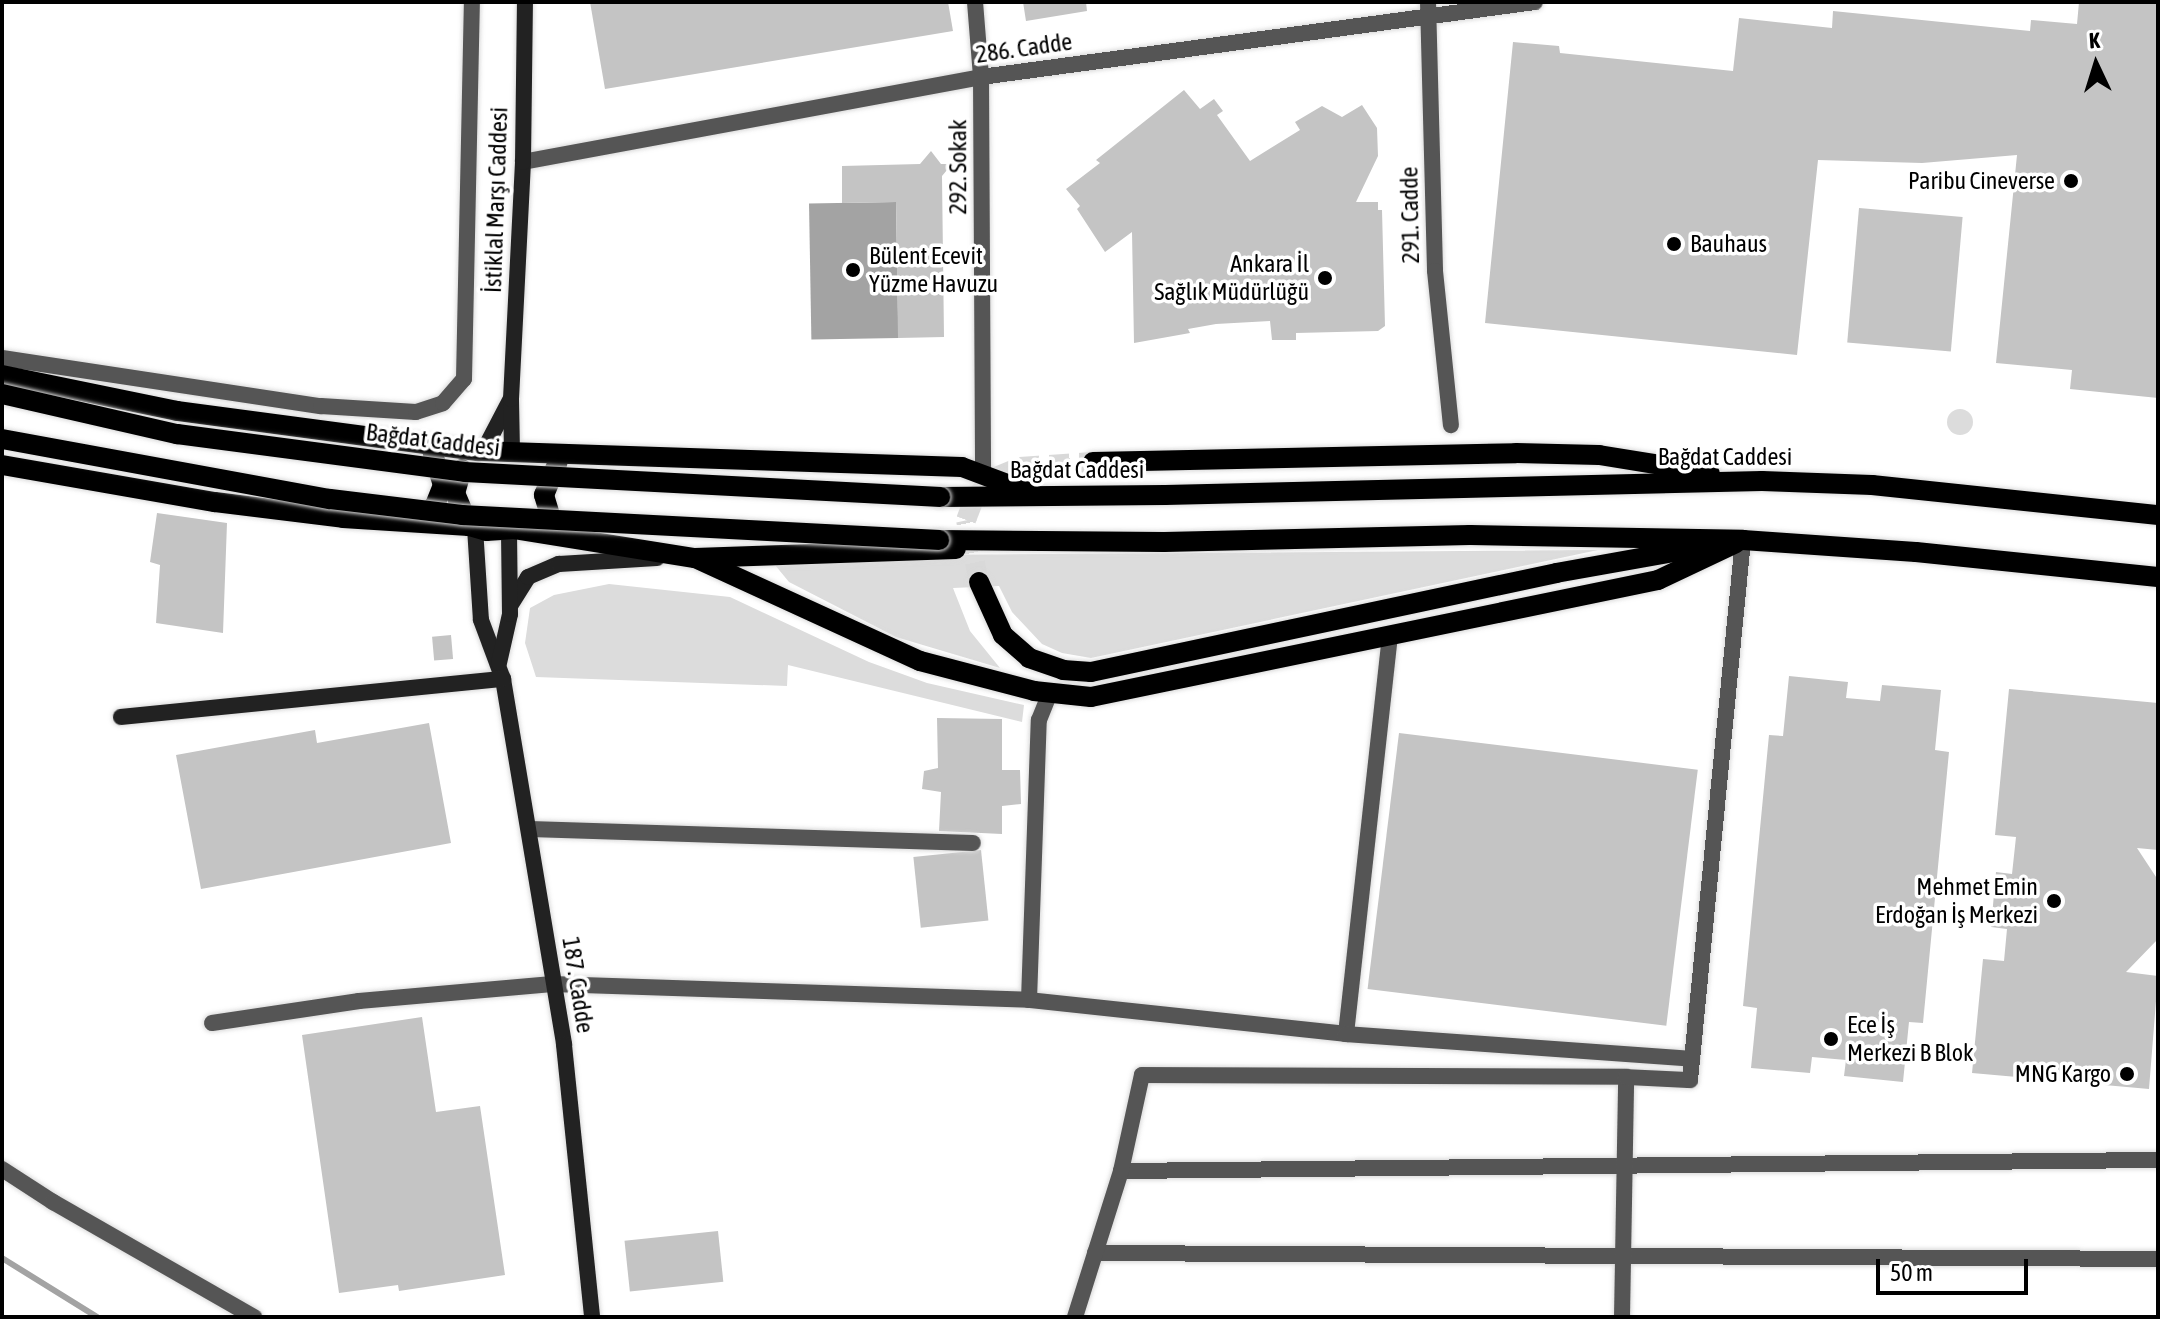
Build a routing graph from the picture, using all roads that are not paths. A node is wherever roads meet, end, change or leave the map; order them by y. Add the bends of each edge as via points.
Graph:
1 (472, 2) edge
2 (525, 2) edge
3 (975, 2) edge
4 (1535, 2) edge
5 (1429, 10) edge
6 (981, 77) junction
7 (523, 162) junction
8 (2, 358) edge
9 (2, 375) edge
10 (2, 394) edge
11 (511, 399) junction
12 (1451, 425) dead end
13 (2, 439) edge
14 (425, 444) junction
15 (481, 450) junction
16 (514, 452) junction
17 (565, 455) junction
18 (1093, 462) tunnel mouth
19 (2, 465) edge
20 (983, 475) junction
21 (1762, 481) junction
22 (1042, 497) junction
23 (2158, 515) edge
24 (417, 523) junction
25 (472, 527) junction
26 (511, 530) junction
27 (558, 538) junction
28 (1743, 540) junction
29 (1044, 542) junction
30 (695, 558) junction
31 (2158, 577) edge
32 (979, 582) tunnel mouth
33 (510, 606) junction
34 (1390, 634) junction
35 (501, 671) junction
36 (1050, 693) junction
37 (121, 717) dead end
38 (530, 829) junction
39 (973, 843) dead end
40 (552, 984) junction
41 (1029, 1000) junction
42 (212, 1023) dead end
43 (1346, 1034) junction
44 (1692, 1059) junction
45 (1626, 1077) junction
46 (2158, 1160) edge
47 (1624, 1164) junction
48 (3, 1168) edge
49 (1121, 1171) junction
50 (1095, 1253) junction
51 (1624, 1256) junction
52 (2158, 1259) edge
53 (254, 1317) edge
54 (592, 1317) edge
55 (1075, 1317) edge
56 (1622, 1317) edge

1 - 8 street via 464,379 443,403 416,412 321,406
2 - 7 main road, İstiklal Marşı Caddesi
3 - 6 street, 292. Sokak
4 - 5 street, 286. Cadde
5 - 6 street, 286. Cadde
5 - 12 street, 291. Cadde via 1435,271
6 - 7 street, 286. Cadde
6 - 20 street, 292. Sokak
7 - 11 main road, İstiklal Marşı Caddesi
9 - 14 main road via 177,411
10 - 22 main road, Bağdat Caddesi, bridge via 177,434 465,472 940,497
11 - 15 main road
11 - 16 main road, İstiklal Marşı Caddesi
13 - 29 main road, bridge via 330,499 462,515
14 - 15 main road
14 - 24 main road via 438,463 443,485 435,505
15 - 16 main road
15 - 25 main road via 456,481 458,505
16 - 17 main road
16 - 26 main road via 532,491 525,513
17 - 20 main road via 962,467
17 - 27 main road via 551,473 544,495
18 - 21 main road via 1599,455
19 - 24 main road via 215,502
20 - 22 main road
21 - 22 main road, Bağdat Caddesi
21 - 23 main road, Bağdat Caddesi via 1872,485
24 - 25 main road
25 - 26 main road
25 - 35 main road via 481,620
26 - 27 main road
26 - 33 main road
27 - 30 main road
28 - 29 main road via 1470,535
28 - 31 main road
28 - 32 main road via 1556,573 1091,672 1063,670 1029,658 1003,635
28 - 34 main road via 1658,580
28 - 44 street
29 - 30 main road
30 - 33 main road via 559,564 528,577
30 - 36 main road via 920,661
33 - 35 main road
34 - 36 main road via 1091,697
34 - 43 street
35 - 37 main road
35 - 38 main road, 187. Cadde
36 - 41 street via 1039,720
38 - 39 street
38 - 40 main road, 187. Cadde
40 - 41 street
40 - 42 street via 359,1001
40 - 54 main road, 187. Cadde via 564,1045
41 - 43 street
43 - 44 street
44 - 45 street via 1690,1080
45 - 47 street
45 - 49 street via 1142,1075
46 - 47 street
47 - 49 street
47 - 51 street
48 - 53 street
49 - 50 street
50 - 51 street
50 - 55 street
51 - 52 street
51 - 56 street

